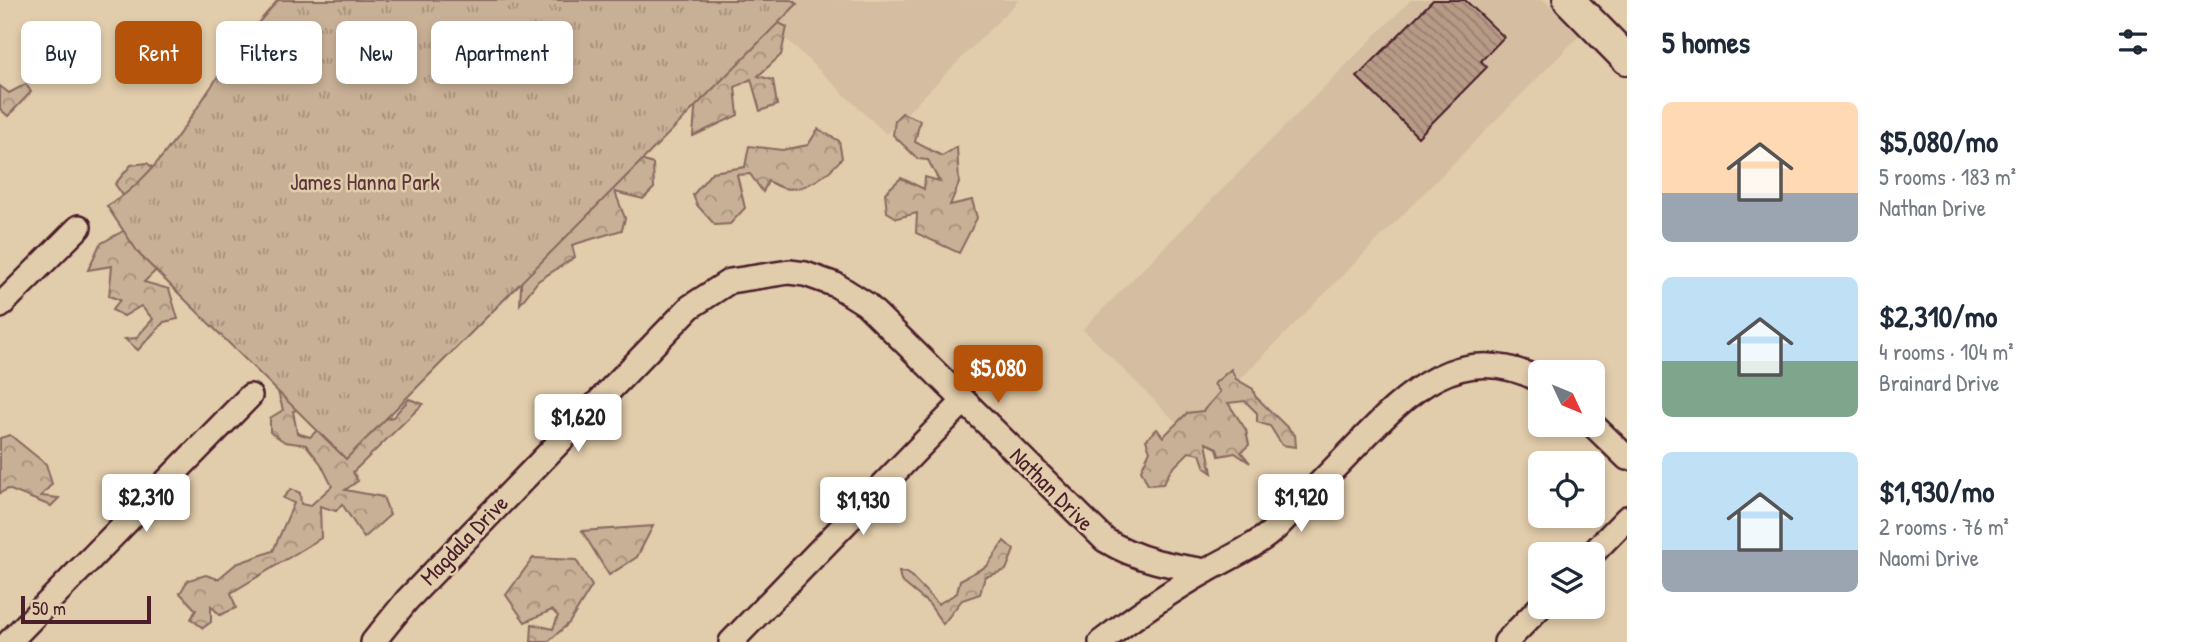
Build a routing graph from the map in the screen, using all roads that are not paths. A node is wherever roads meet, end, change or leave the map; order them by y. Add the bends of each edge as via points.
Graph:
1 (1569, 0) edge
2 (1627, 59) edge
3 (79, 227) dead end
4 (789, 272) joint
5 (0, 306) edge
6 (1528, 375) edge
7 (250, 396) dead end
8 (964, 401) junction
9 (1605, 437) edge
10 (1627, 458) edge
11 (1627, 518) edge
12 (1604, 542) edge
13 (1206, 572) junction
14 (1528, 619) edge
15 (9, 642) edge
16 (373, 642) edge
17 (731, 642) edge
18 (1101, 642) edge
19 (1506, 642) edge

1 - 2 main road
3 - 5 street
4 - 8 street, Nathan Drive via 852,293
4 - 16 street, Magdala Drive via 730,281 690,307 407,600
6 - 13 street via 1499,367 1465,368 1415,389 1259,543
7 - 15 street
8 - 13 street, Nathan Drive via 1105,540 1158,564
8 - 17 street
9 - 10 street
11 - 12 street
13 - 18 street
14 - 19 street

